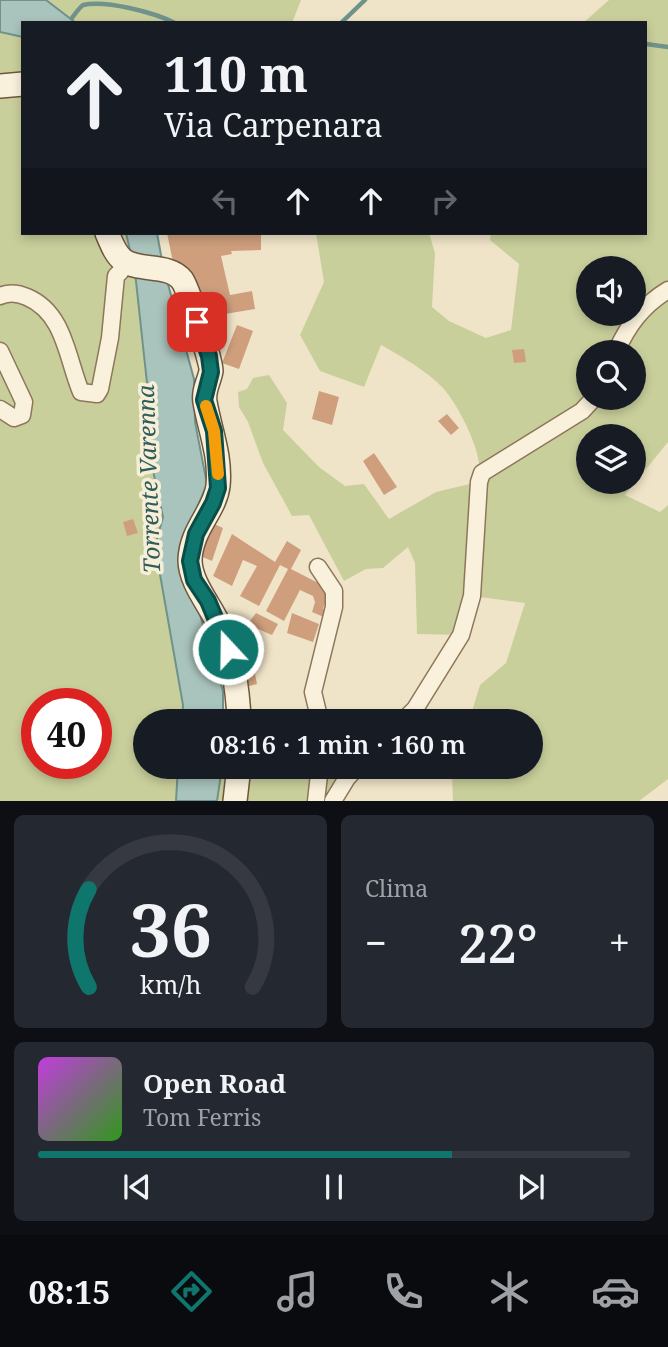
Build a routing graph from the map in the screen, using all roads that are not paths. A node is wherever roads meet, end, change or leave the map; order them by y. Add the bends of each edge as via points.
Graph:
1 (21, 84) edge
2 (0, 86) edge
3 (108, 235) edge
4 (124, 267) junction
5 (668, 290) edge
6 (0, 296) edge
7 (621, 340) edge
8 (0, 351) edge
9 (0, 409) edge
10 (583, 410) edge
11 (318, 567) dead end
12 (238, 709) edge
13 (317, 709) edge
14 (414, 709) edge
15 (238, 779) edge
16 (319, 779) edge
17 (346, 779) edge
18 (235, 801) edge
19 (316, 801) edge
20 (333, 801) edge

1 - 2 street
3 - 4 street
4 - 6 street via 116,276 110,338 97,394 81,392 60,329 45,310 18,293
4 - 12 street via 170,272 182,280 209,356 211,372 204,400 214,431 218,488 196,534 190,561 234,669
5 - 7 street via 649,301
8 - 9 street via 24,402 22,415 14,418
10 - 14 street via 482,473 471,596 461,635
11 - 13 street via 334,591 334,607 313,692
15 - 18 street
16 - 19 street
17 - 20 street

